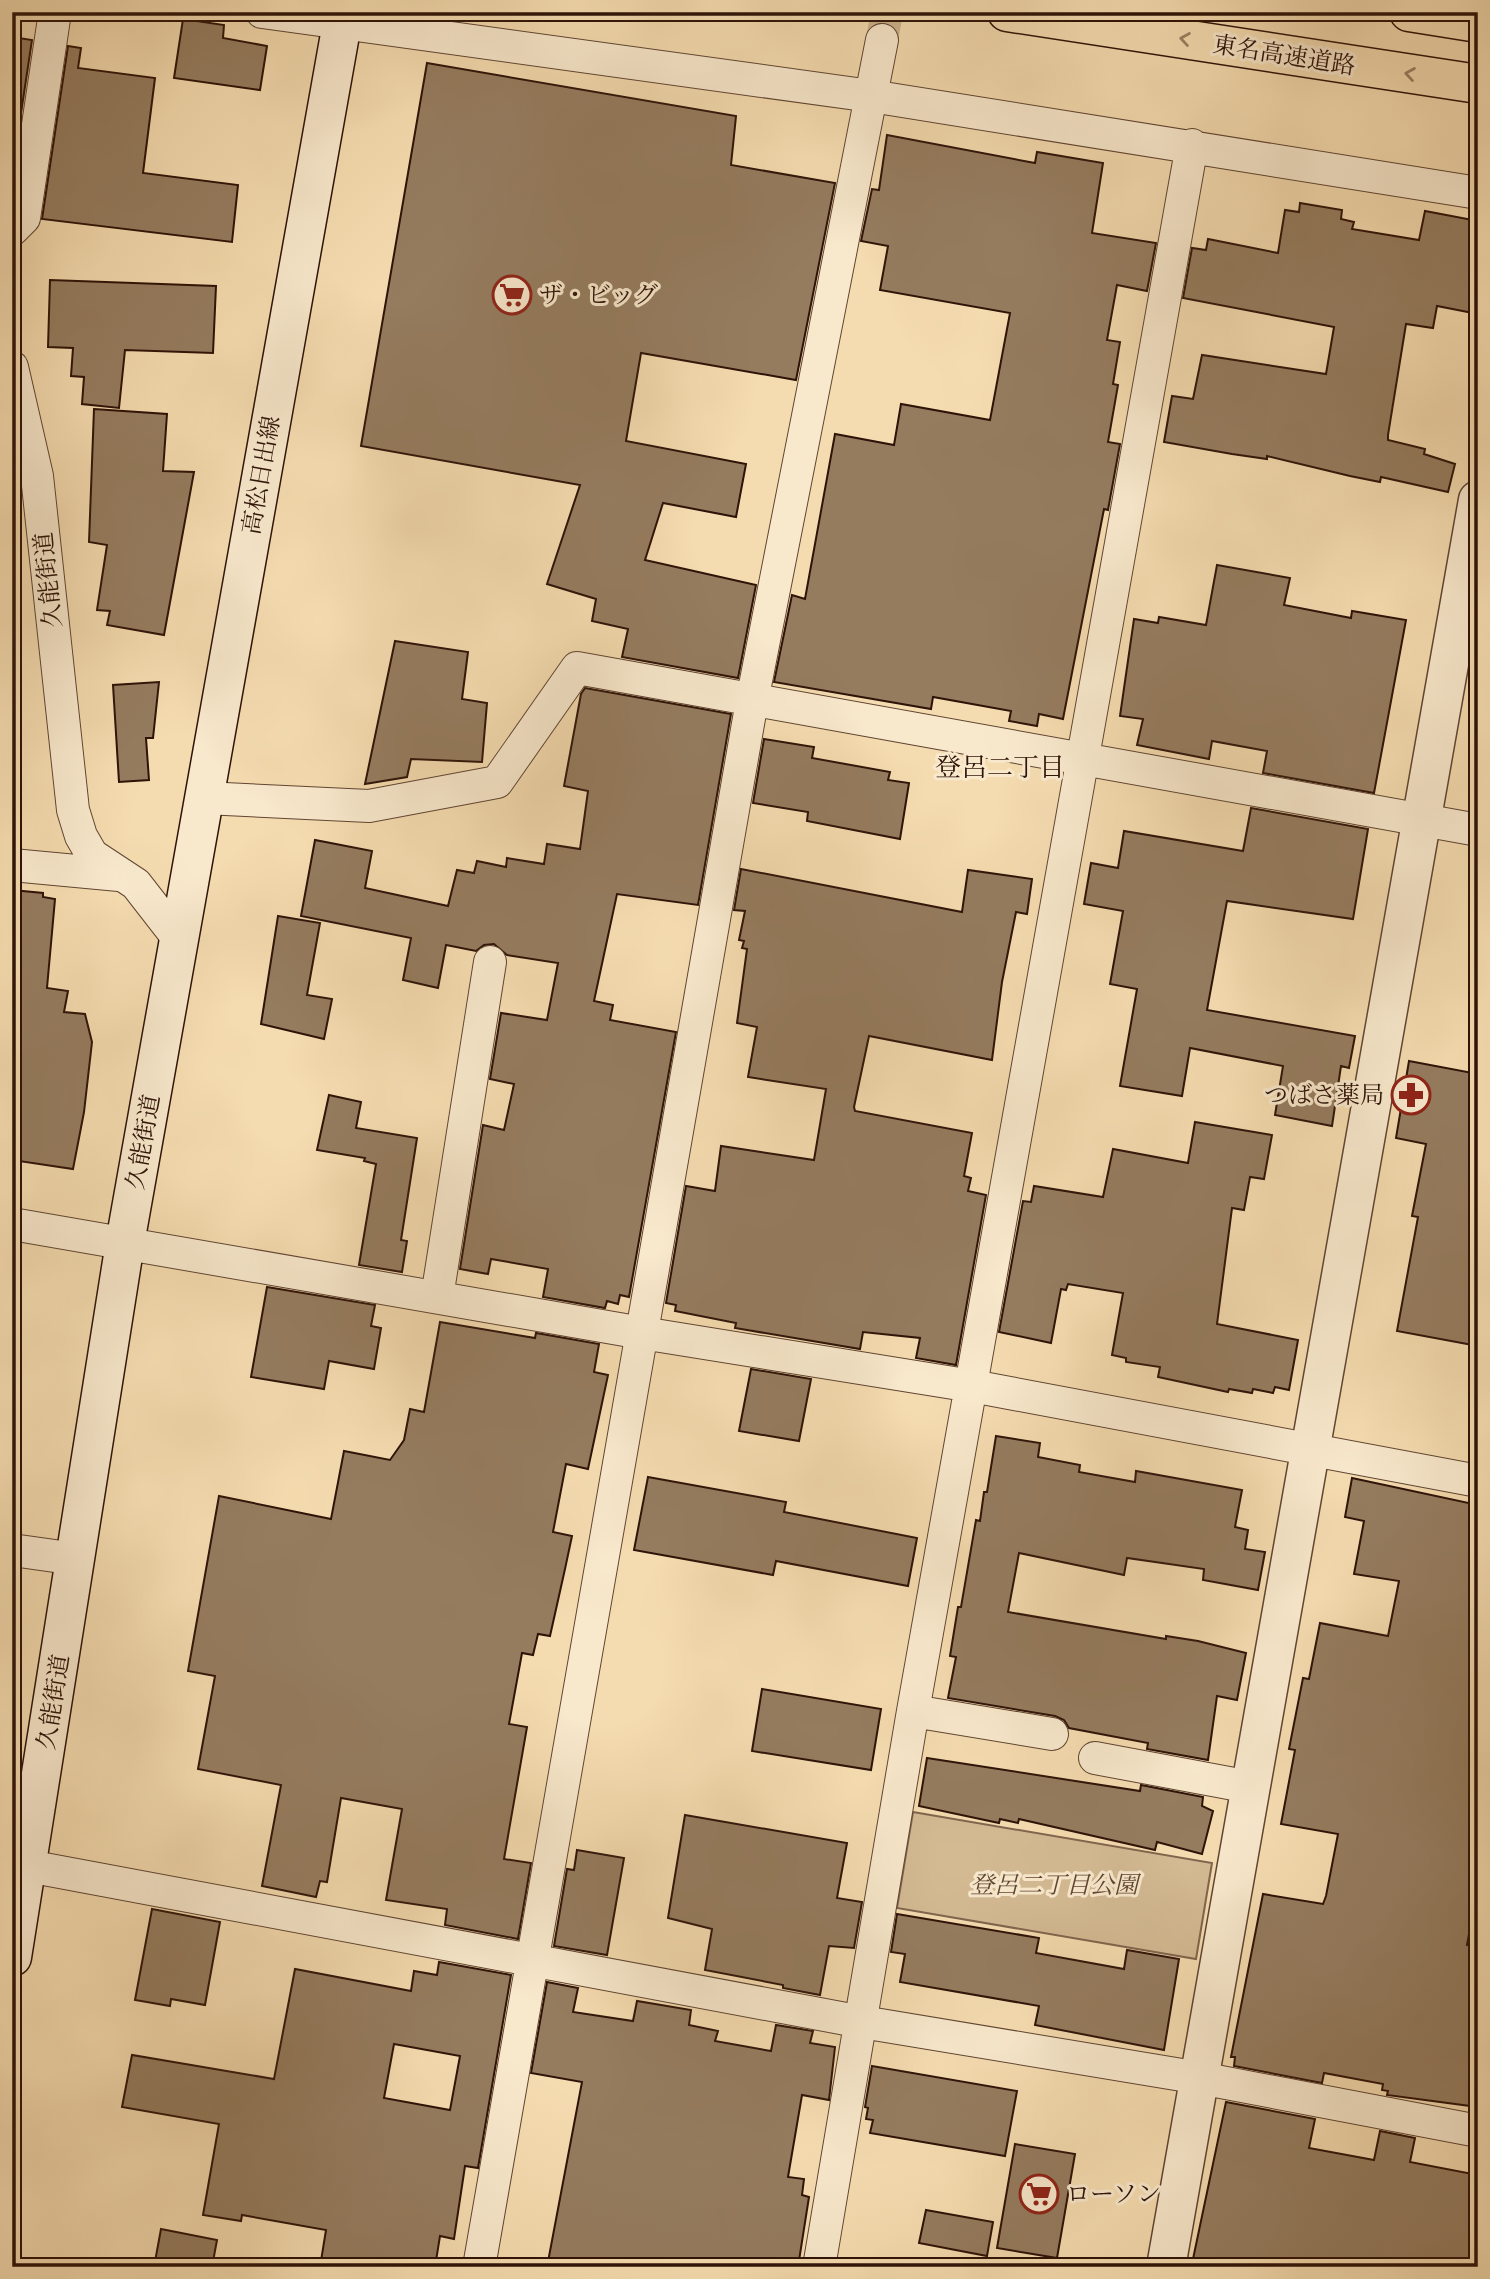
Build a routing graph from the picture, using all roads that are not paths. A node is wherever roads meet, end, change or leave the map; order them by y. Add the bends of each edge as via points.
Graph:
1 (55, 12) edge
2 (262, 12) edge
3 (1007, 12) edge
4 (1409, 12) edge
5 (343, 19) edge
6 (1478, 23) edge
7 (882, 40) tunnel mouth
8 (1478, 84) edge
9 (871, 96) junction
10 (1192, 145) junction
11 (1478, 193) edge
12 (12, 230) edge
13 (12, 367) edge
14 (1478, 500) edge
15 (752, 701) junction
16 (1084, 760) junction
17 (204, 798) junction
18 (1422, 820) junction
19 (1478, 830) edge
20 (12, 865) edge
21 (123, 876) junction
22 (178, 938) junction
23 (490, 962) dead end
24 (12, 1224) edge
25 (125, 1243) junction
26 (437, 1297) junction
27 (642, 1333) junction
28 (972, 1386) junction
29 (1312, 1451) junction
30 (1478, 1480) edge
31 (12, 1550) edge
32 (76, 1559) junction
33 (913, 1711) junction
34 (1052, 1734) dead end
35 (1096, 1758) dead end
36 (1250, 1787) junction
37 (23, 1854) edge
38 (12, 1957) edge
39 (532, 1959) junction
40 (862, 2022) junction
41 (1200, 2078) junction
42 (1478, 2131) edge
43 (479, 2267) edge
44 (819, 2267) edge
45 (1166, 2267) edge

1 - 12 street via 24,218
2 - 5 street
8 -> 3 highway, 東名高速道路
4 - 6 highway
5 - 9 street
5 - 17 main road, 高松日出線
7 - 9 street
9 - 10 street
9 - 15 street
10 - 11 street
10 - 16 street
13 - 21 street, 久能街道 via 37,476 73,810 92,856
14 - 18 main road
15 - 16 street
15 - 17 street via 577,668 497,782 369,806
15 - 27 street
16 - 18 street
16 - 28 street
17 - 22 main road, 高松日出線
18 - 19 street
18 - 29 main road
20 - 21 street
21 - 22 street, 久能街道 via 154,904
22 - 25 main road, 久能街道
23 - 26 street
24 - 25 street
25 - 26 street
25 - 32 main road, 久能街道
26 - 27 street
27 - 28 street
27 - 39 street
28 - 29 street
28 - 33 street
29 - 30 street
29 - 36 main road
31 - 32 street
32 - 37 main road, 久能街道
33 - 34 street
33 - 40 street
35 - 36 street
36 - 41 main road
37 - 38 main road, 久能街道
37 - 39 street
39 - 40 street
39 - 43 street
40 - 41 street
40 - 44 street
41 - 42 street
41 - 45 main road

